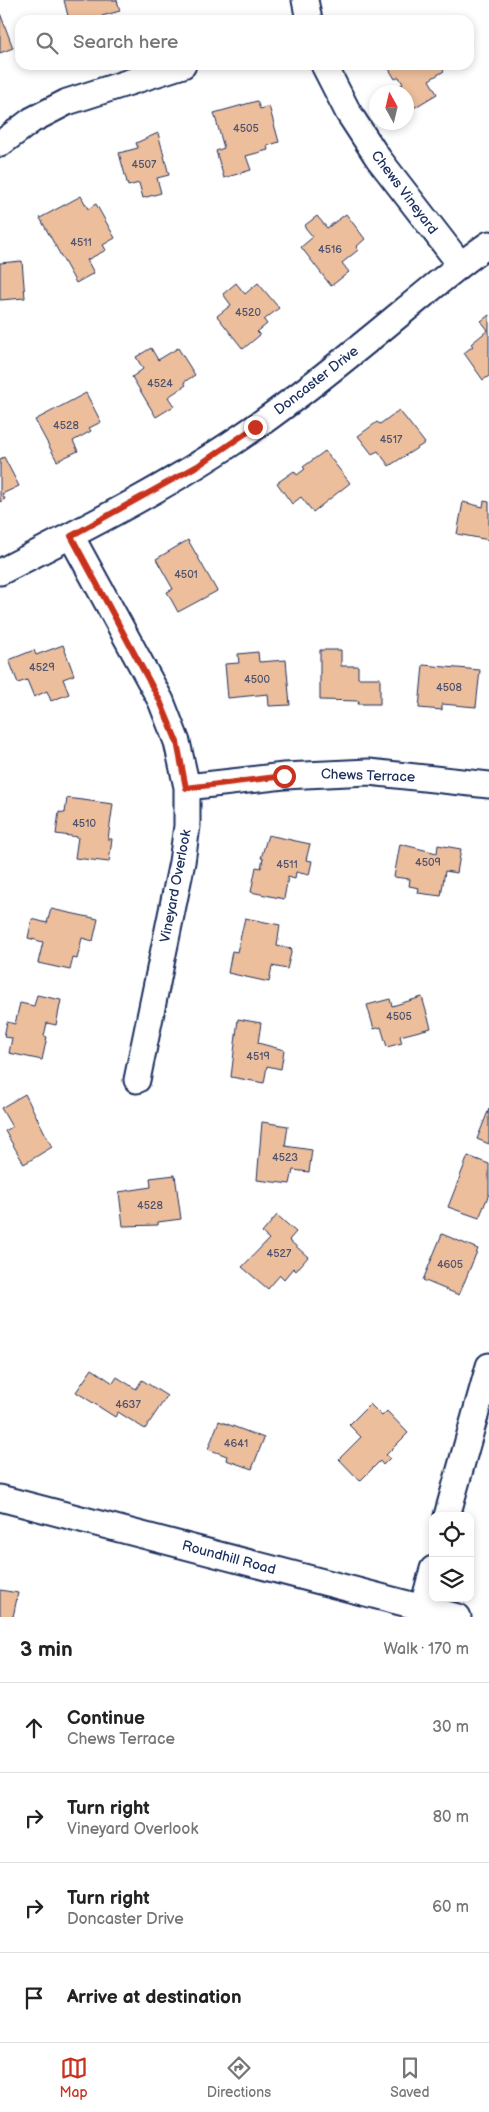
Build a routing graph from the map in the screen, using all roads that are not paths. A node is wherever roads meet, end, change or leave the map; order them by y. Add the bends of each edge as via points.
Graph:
1 (305, 0) edge
2 (309, 15) edge
3 (167, 70) edge
4 (327, 70) edge
5 (0, 144) edge
6 (489, 244) edge
7 (460, 264) junction
8 (71, 536) junction
9 (0, 572) edge
10 (489, 785) edge
11 (186, 788) junction
12 (137, 1080) dead end
13 (489, 1366) edge
14 (0, 1498) edge
15 (448, 1512) edge
16 (429, 1584) edge
17 (423, 1606) junction
18 (458, 1617) edge

1 - 2 street
3 - 5 street via 67,102 32,120
4 - 7 street, Chews Vineyard via 348,112 378,158
6 - 7 street, Doncaster Drive
7 - 8 street, Doncaster Drive via 255,427 199,465
8 - 9 street, Doncaster Drive
8 - 11 street, Vineyard Overlook via 160,701 177,742
10 - 11 street, Chews Terrace via 369,772 284,776
11 - 12 street, Vineyard Overlook via 187,826 182,862
13 - 15 street
14 - 17 street, Roundhill Road
16 - 17 street
17 - 18 street, Roundhill Road

